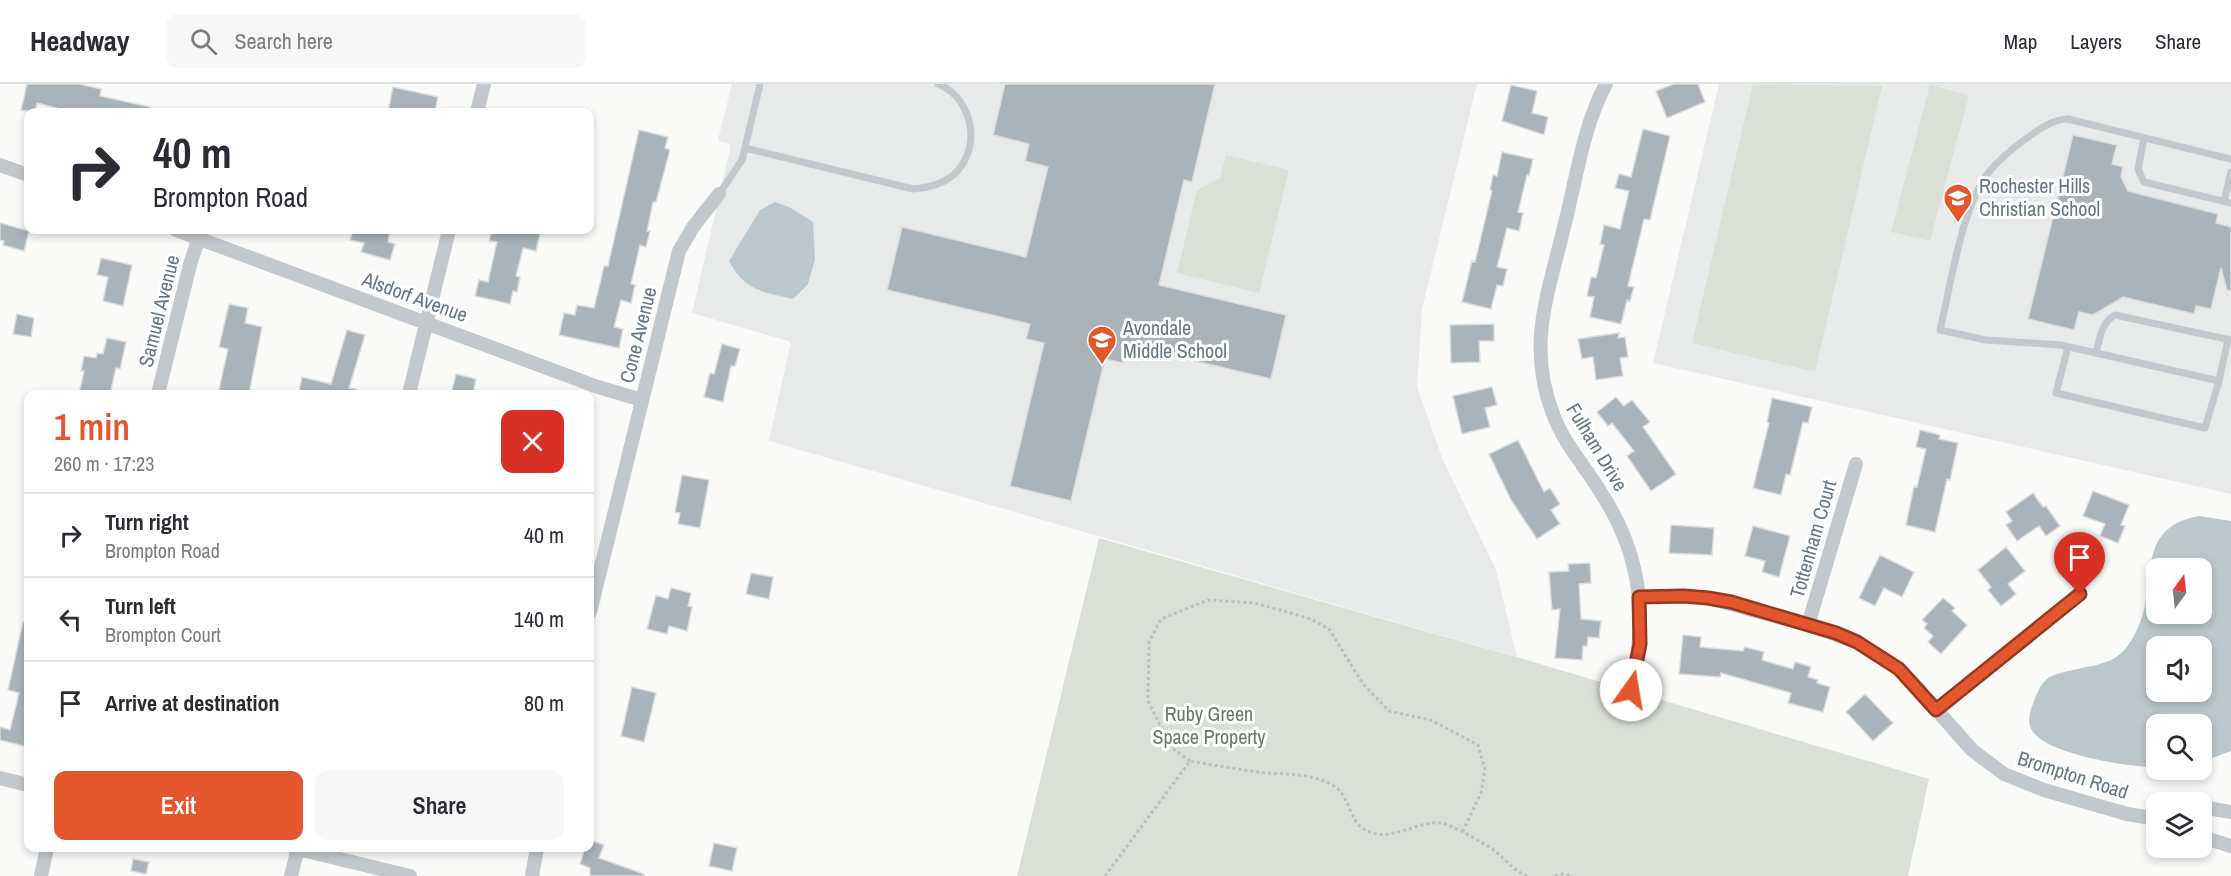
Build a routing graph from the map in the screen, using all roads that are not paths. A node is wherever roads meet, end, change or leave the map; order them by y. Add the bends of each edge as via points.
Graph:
1 (484, 84) edge
2 (760, 84) edge
3 (938, 84) edge
4 (1606, 84) edge
5 (478, 108) edge
6 (2144, 138) junction
7 (745, 148) junction
8 (2231, 159) edge
9 (0, 165) edge
10 (2231, 172) edge
11 (24, 174) edge
12 (719, 194) joint
13 (2228, 202) edge
14 (188, 234) edge
15 (448, 234) edge
16 (199, 238) junction
17 (427, 322) junction
18 (2230, 339) edge
19 (2068, 347) junction
20 (2096, 353) junction
21 (2219, 381) junction
22 (159, 390) edge
23 (410, 390) edge
24 (642, 400) junction
25 (1856, 464) dead end
26 (2080, 594) dead end
27 (594, 596) edge
28 (1639, 597) junction
29 (1808, 625) junction
30 (1631, 690) dead end
31 (1936, 710) junction
32 (0, 778) edge
33 (24, 784) edge
34 (2212, 809) edge
35 (2231, 812) edge
36 (2146, 817) edge
37 (2212, 840) edge
38 (2231, 846) edge
39 (46, 852) edge
40 (295, 852) edge
41 (312, 852) edge
42 (536, 852) edge
43 (40, 876) edge
44 (291, 876) edge
45 (410, 876) edge
46 (532, 876) edge

1 - 5 street
2 - 7 lane, Cone Avenue
3 - 7 lane via 958,98 971,130 970,147 962,165 932,187 913,189
4 - 28 street, Fulham Drive via 1590,122 1545,309 1541,354 1554,416 1619,524 1632,558
6 - 8 lane
6 - 13 lane via 2138,168 2144,182
6 - 19 lane via 2060,119 2000,159 1976,192 1940,330 1986,340
7 - 12 lane, Cone Avenue via 739,167
9 - 11 street
10 - 13 lane
12 - 24 street, Cone Avenue via 678,251
14 - 16 street, Alsdorf Avenue
15 - 17 street
16 - 17 street, Alsdorf Avenue
16 - 22 street, Samuel Avenue
17 - 23 street
17 - 24 street, Alsdorf Avenue
18 - 20 lane via 2115,315 2103,326
18 - 21 lane
19 - 20 lane
19 - 21 lane via 2056,393 2205,428
20 - 21 lane
24 - 27 street, Cone Avenue
25 - 29 street, Tottenham Court
26 - 31 street
28 - 29 street, Brompton Road via 1708,598
28 - 30 street, Fulham Drive via 1640,644
29 - 31 street, Brompton Road via 1857,642 1880,655 1912,682
31 - 36 street, Brompton Road via 1972,750 2023,783
32 - 33 street
34 - 35 street
37 - 38 street
39 - 43 street
40 - 44 street
41 - 45 street
42 - 46 street

